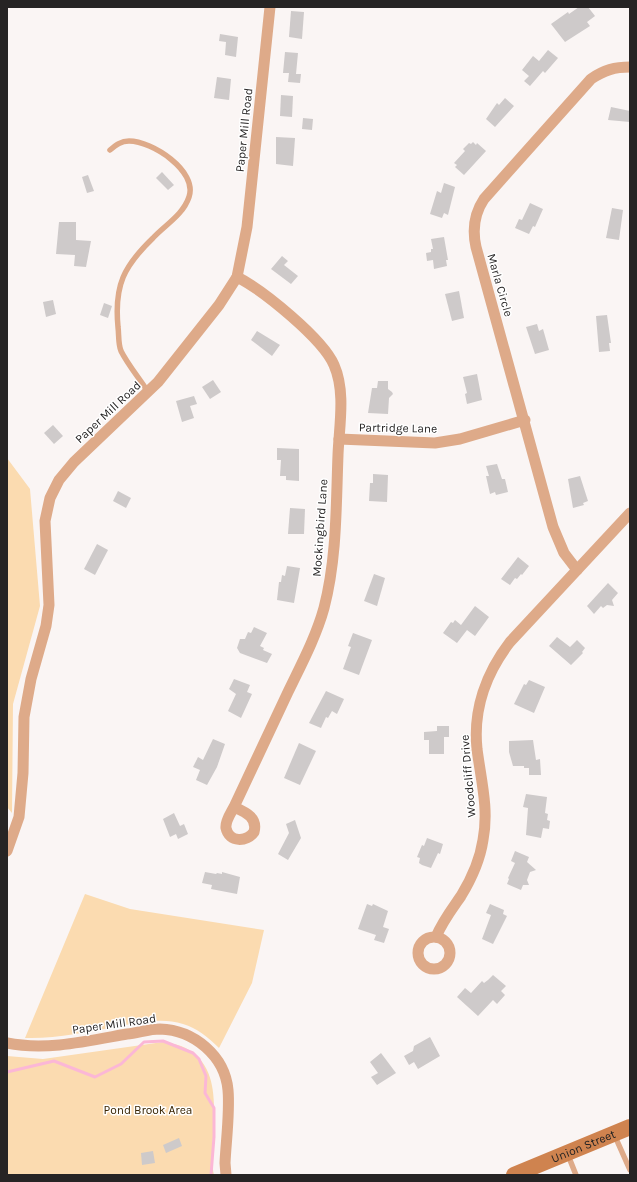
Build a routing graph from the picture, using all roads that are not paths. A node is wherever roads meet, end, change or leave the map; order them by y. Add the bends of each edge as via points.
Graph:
1 (270, 7) edge
2 (630, 67) edge
3 (110, 150) dead end
4 (237, 277) junction
5 (148, 392) junction
6 (525, 420) junction
7 (339, 440) junction
8 (630, 512) edge
9 (577, 570) junction
10 (234, 807) dead end
11 (7, 851) edge
12 (436, 937) dead end
13 (7, 1043) edge
14 (630, 1127) edge
15 (614, 1134) junction
16 (567, 1153) junction
17 (630, 1170) edge
18 (226, 1175) edge
19 (514, 1175) edge
20 (576, 1175) edge

1 - 4 street, Paper Mill Road via 247,227
2 - 6 street, Marla Circle via 616,67 591,79 489,192 476,213 473,228 476,248
3 - 5 lane via 121,142 130,141 154,147 173,159 190,183 190,197 181,212 135,255 125,269 120,287 117,316 121,350
4 - 5 street, Paper Mill Road via 219,305
4 - 7 street, Mockingbird Lane via 308,331 330,356 340,388
5 - 11 street, Paper Mill Road via 74,462 59,480 50,498 45,521 49,605 24,717 19,817
6 - 7 street, Partridge Lane via 435,444
6 - 9 street, Marla Circle via 557,538 564,553
7 - 10 street, Mockingbird Lane via 334,546 323,610 306,653
8 - 9 street, Woodcliff Drive
9 - 12 street, Woodcliff Drive via 510,642 486,681 476,726 485,802 483,839 478,862 470,880
13 - 18 street, Paper Mill Road via 30,1046 61,1045 159,1029 181,1032 202,1043 220,1064 228,1090 224,1163
14 - 15 main road, Union Street
15 - 16 main road, Union Street
15 - 17 lane
16 - 19 main road, Union Street
16 - 20 lane

